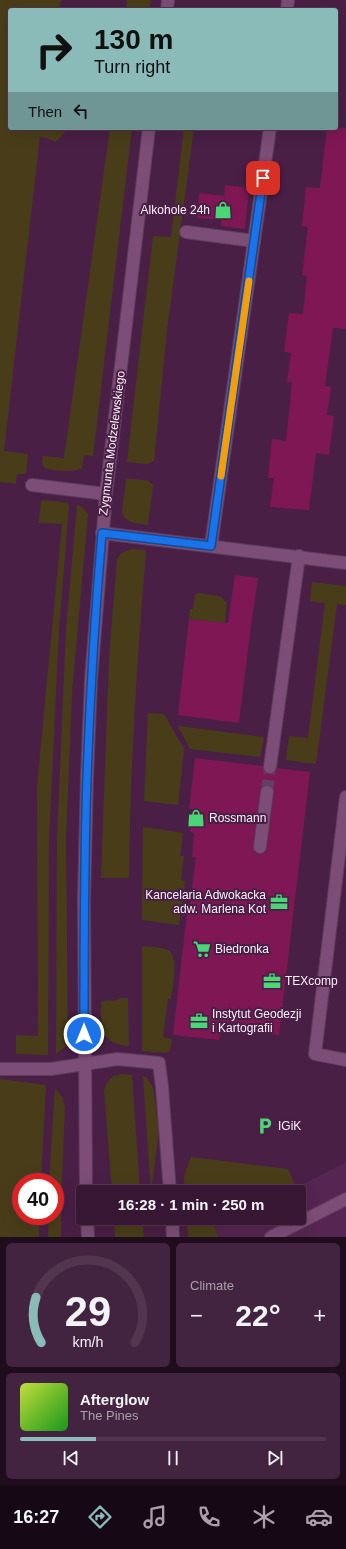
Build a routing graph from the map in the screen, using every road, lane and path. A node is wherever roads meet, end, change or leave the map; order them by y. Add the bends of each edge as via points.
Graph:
1 (149, 130) edge
2 (270, 130) edge
3 (186, 232) dead end
4 (254, 241) junction
5 (32, 486) dead end
6 (106, 494) junction
7 (102, 533) junction
8 (211, 546) junction
9 (299, 556) junction
10 (346, 563) edge
11 (270, 767) tunnel mouth
12 (267, 792) tunnel mouth
13 (346, 797) edge
14 (260, 847) dead end
15 (346, 1060) edge
16 (84, 1064) junction
17 (0, 1069) edge
18 (86, 1185) edge
19 (169, 1185) edge
20 (346, 1199) edge
21 (87, 1225) edge
22 (172, 1225) edge
23 (88, 1237) edge
24 (173, 1237) edge
25 (271, 1237) edge

1 - 6 street, Zygmunta Modzelewskiego
2 - 4 street
3 - 4 street
4 - 8 street
5 - 6 street
6 - 7 street, Zygmunta Modzelewskiego
7 - 8 street
7 - 16 street, Zygmunta Modzelewskiego via 87,776
8 - 9 street
9 - 10 street
9 - 11 street
12 - 14 street
13 - 15 street via 315,1054
16 - 17 street via 51,1069
16 - 18 street, Zygmunta Modzelewskiego
16 - 19 street via 118,1059 159,1063
20 - 25 street
21 - 23 street
22 - 24 street

